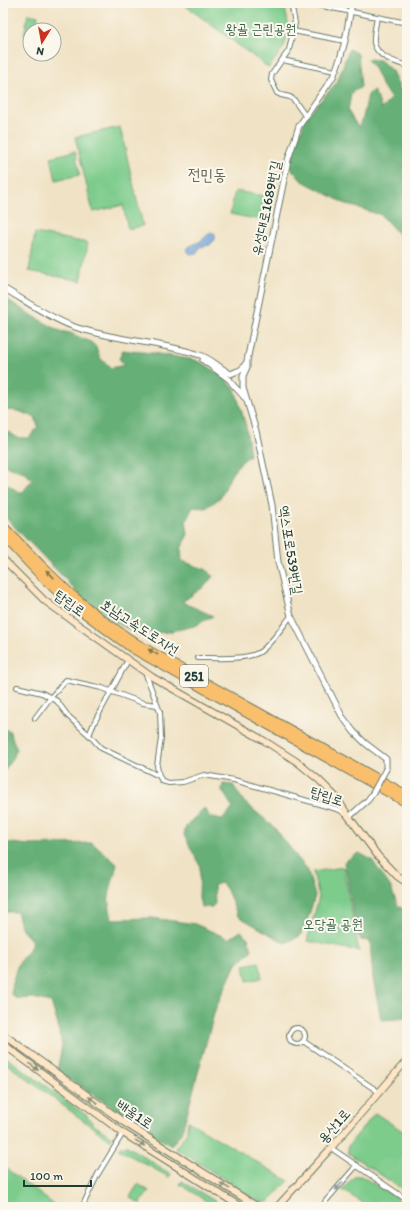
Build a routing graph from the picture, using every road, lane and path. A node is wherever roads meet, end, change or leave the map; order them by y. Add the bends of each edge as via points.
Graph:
1 (291, 3) edge
2 (307, 3) edge
3 (321, 3) edge
4 (352, 3) edge
5 (327, 7) junction
6 (351, 12) junction
7 (377, 17) junction
8 (407, 23) edge
9 (293, 31) junction
10 (345, 41) junction
11 (282, 60) junction
12 (407, 66) edge
13 (335, 71) junction
14 (306, 117) junction
15 (3, 288) edge
16 (247, 361) junction
17 (238, 372) junction
18 (243, 376) junction
19 (230, 377) junction
20 (243, 383) junction
21 (235, 386) junction
22 (247, 402) junction
23 (3, 526) edge
24 (3, 535) edge
25 (3, 559) edge
26 (291, 616) junction
27 (198, 658) dead end
28 (128, 660) junction
29 (145, 672) junction
30 (17, 687) dead end
31 (111, 691) junction
32 (51, 697) junction
33 (157, 705) junction
34 (35, 718) dead end
35 (89, 735) junction
36 (159, 776) junction
37 (407, 795) edge
38 (407, 803) edge
39 (349, 817) junction
40 (407, 883) edge
41 (3, 1034) edge
42 (303, 1041) junction
43 (3, 1044) edge
44 (407, 1060) edge
45 (379, 1092) junction
46 (123, 1133) junction
47 (331, 1148) junction
48 (357, 1166) junction
49 (407, 1200) edge
50 (407, 1203) edge
51 (82, 1207) edge
52 (241, 1207) edge
53 (258, 1207) edge
54 (277, 1207) edge
55 (325, 1207) edge
56 (404, 1207) edge

1 - 9 street via 295,23
2 - 5 street
3 - 5 street
4 - 6 street, 유성대로1689번길
5 - 6 street
6 - 7 street
6 - 10 street, 유성대로1689번길
7 - 8 street
7 - 12 street via 374,42 376,49 390,60
9 - 10 street
9 - 11 street via 290,50
10 - 13 street, 유성대로1689번길
11 - 13 street
11 - 14 street via 272,74 271,80 277,93 294,100
13 - 14 street, 유성대로1689번길
14 - 16 street, 유성대로1689번길 via 299,126 288,160
15 - 19 street via 55,319 78,328 201,355
16 - 17 street
16 - 18 street, 유성대로1689번길
17 - 18 street
17 - 19 street
18 - 20 street
19 - 21 street via 231,383
20 - 21 street
20 - 22 street
21 - 22 street
22 - 26 street, 엑스포로539번길 via 272,505 278,562
37 -> 23 highway, 호남고속도로지선 / 251 via 136,642 103,620 70,593
24 - 38 highway, 호남고속도로지선 / 251 via 65,598 134,649
25 - 28 main road, 탑립로 via 45,601
26 - 27 street via 258,653 243,657
26 - 39 street, 엑스포로539번길, bridge via 342,716 365,743 386,759 386,769 373,793
28 - 29 main road, 탑립로
28 - 31 street
29 - 33 street
29 - 39 main road, 탑립로 via 296,761 319,780
30 - 32 street
31 - 32 street via 66,680
31 - 33 street via 143,703
31 - 35 street
32 - 34 street
32 - 35 street
33 - 36 street via 161,719 157,759
35 - 36 street via 101,748
36 - 39 street, 탑립로 via 162,781 168,783 183,782 204,775 234,780 340,810
39 - 40 main road via 378,856
53 -> 41 main road, 배울1로 via 124,1123
42 - 42 street via 304,1033 300,1029 290,1031 288,1036 292,1043 299,1044
42 - 45 street
43 -> 46 main road, 배울1로
44 - 45 main road, 용산1로
45 - 47 main road, 용산1로
46 - 51 street
46 -> 52 main road, 배울1로
47 - 48 street
47 - 54 main road, 용산1로
48 - 49 street
48 -> 55 street via 325,1202
50 - 56 street

